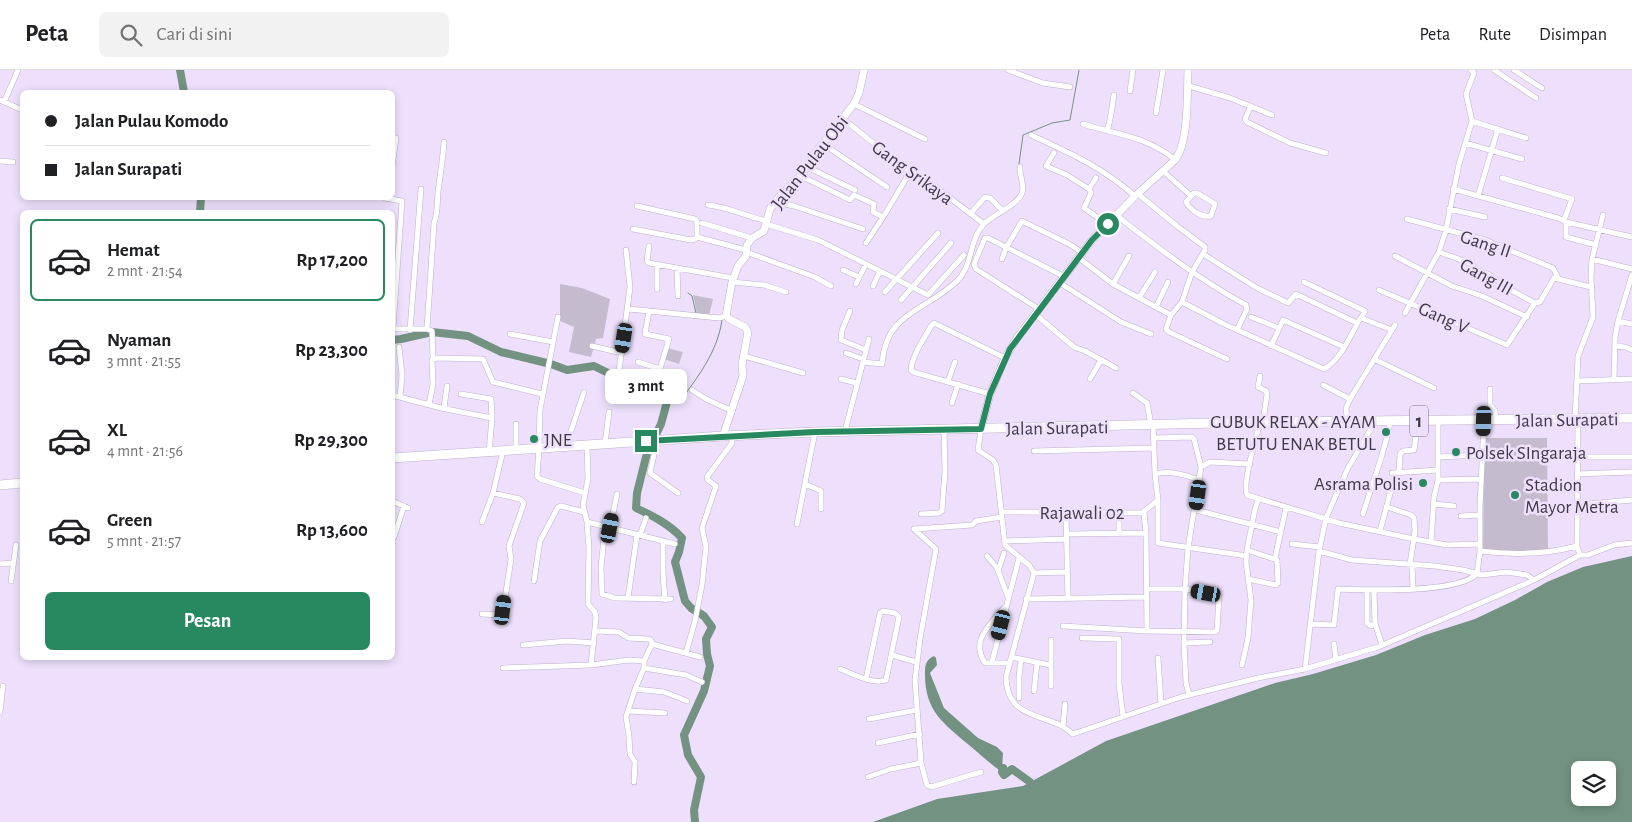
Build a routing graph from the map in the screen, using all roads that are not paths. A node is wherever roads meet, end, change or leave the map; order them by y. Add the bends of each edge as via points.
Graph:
1 (18, 70) edge
2 (864, 70) edge
3 (1008, 70) edge
4 (1133, 70) edge
5 (1163, 70) edge
6 (1188, 70) edge
7 (1471, 70) edge
8 (1494, 70) edge
9 (1514, 70) edge
10 (1188, 86) junction
11 (1070, 87) dead end
12 (1542, 88) dead end
13 (1130, 91) dead end
14 (1114, 95) dead end
15 (1536, 98) dead end
16 (2, 101) edge
17 (854, 104) junction
18 (1251, 106) junction
19 (20, 109) edge
20 (1156, 113) dead end
21 (1272, 115) dead end
22 (843, 119) junction
23 (1472, 121) junction
24 (1082, 124) dead end
25 (1498, 129) junction
26 (1107, 131) junction
27 (1031, 134) dead end
28 (396, 138) dead end
29 (1526, 138) dead end
30 (925, 139) dead end
31 (395, 142) edge
32 (444, 142) dead end
33 (1465, 143) junction
34 (823, 144) junction
35 (1492, 151) junction
36 (1054, 152) dead end
37 (1326, 153) dead end
38 (1522, 159) dead end
39 (1175, 160) junction
40 (0, 161) edge
41 (13, 162) dead end
42 (807, 167) junction
43 (1020, 167) dead end
44 (1163, 171) junction
45 (910, 172) junction
46 (800, 176) junction
47 (1096, 178) dead end
48 (1502, 178) dead end
49 (887, 187) dead end
50 (421, 189) dead end
51 (1089, 189) junction
52 (1453, 189) junction
53 (855, 190) dead end
54 (1137, 195) junction
55 (1191, 196) junction
56 (1478, 196) junction
57 (395, 200) edge
58 (775, 202) junction
59 (708, 205) dead end
60 (637, 206) dead end
61 (1449, 209) junction
62 (1003, 211) junction
63 (971, 213) junction
64 (1116, 215) junction
65 (1603, 215) dead end
66 (883, 217) junction
67 (1485, 217) dead end
68 (1407, 219) dead end
69 (1564, 221) junction
70 (702, 223) dead end
71 (767, 223) junction
72 (984, 224) junction
73 (1108, 224) junction
74 (633, 229) dead end
75 (863, 229) dead end
76 (1599, 229) junction
77 (1446, 230) junction
78 (938, 232) dead end
79 (697, 237) junction
80 (1632, 237) edge
81 (752, 238) junction
82 (866, 243) dead end
83 (952, 243) dead end
84 (1596, 245) junction
85 (649, 246) dead end
86 (1006, 248) junction
87 (626, 250) dead end
88 (746, 251) junction
89 (1439, 252) junction
90 (1203, 254) junction
91 (964, 255) dead end
92 (1081, 255) junction
93 (1129, 256) dead end
94 (1395, 256) dead end
95 (1002, 259) dead end
96 (1592, 259) junction
97 (866, 264) junction
98 (657, 265) junction
99 (677, 268) junction
100 (1632, 269) edge
101 (843, 270) dead end
102 (880, 271) junction
103 (1155, 272) dead end
104 (1192, 272) junction
105 (1427, 274) junction
106 (1632, 275) edge
107 (860, 277) junction
108 (1558, 278) junction
109 (733, 280) junction
110 (896, 280) junction
111 (1062, 280) junction
112 (1168, 282) dead end
113 (1304, 282) dead end
114 (856, 284) dead end
115 (1113, 284) junction
116 (831, 286) dead end
117 (873, 286) dead end
118 (912, 288) junction
119 (1592, 288) junction
120 (657, 289) dead end
121 (1379, 290) dead end
122 (786, 292) dead end
123 (886, 292) dead end
124 (678, 296) dead end
125 (1139, 298) junction
126 (395, 299) edge
127 (902, 300) dead end
128 (1182, 302) junction
129 (1411, 302) junction
130 (1535, 303) junction
131 (1156, 307) junction
132 (628, 309) junction
133 (648, 311) junction
134 (850, 311) dead end
135 (1037, 312) junction
136 (1406, 313) dead end
137 (1171, 316) junction
138 (558, 317) dead end
139 (724, 317) junction
140 (1251, 317) dead end
141 (1527, 317) junction
142 (1359, 320) junction
143 (1618, 321) junction
144 (1632, 324) edge
145 (395, 328) edge
146 (1278, 328) junction
147 (410, 330) junction
148 (1237, 330) junction
149 (430, 332) junction
150 (510, 334) dead end
151 (1151, 334) dead end
152 (869, 339) dead end
153 (553, 342) junction
154 (592, 346) dead end
155 (1271, 346) junction
156 (1615, 346) junction
157 (399, 347) dead end
158 (1344, 347) junction
159 (866, 350) junction
160 (1632, 350) edge
161 (622, 353) junction
162 (846, 353) dead end
163 (744, 356) junction
164 (433, 358) junction
165 (1005, 358) junction
166 (1227, 359) dead end
167 (1374, 359) junction
168 (863, 360) junction
169 (1100, 360) junction
170 (638, 362) dead end
171 (955, 362) dead end
172 (1116, 368) dead end
173 (660, 369) junction
174 (619, 371) dead end
175 (803, 373) dead end
176 (1260, 376) dead end
177 (841, 379) dead end
178 (1090, 379) dead end
179 (1614, 379) junction
180 (1632, 379) edge
181 (948, 381) junction
182 (1578, 381) junction
183 (856, 383) junction
184 (958, 384) junction
185 (1323, 385) dead end
186 (447, 386) dead end
187 (1434, 388) dead end
188 (1490, 389) dead end
189 (692, 390) dead end
190 (584, 392) dead end
191 (653, 392) dead end
192 (1133, 393) dead end
193 (461, 394) dead end
194 (542, 394) junction
195 (990, 394) junction
196 (395, 396) edge
197 (400, 397) junction
198 (1350, 399) junction
199 (952, 403) dead end
200 (429, 405) junction
201 (444, 408) junction
202 (732, 411) junction
203 (609, 412) dead end
204 (492, 418) junction
205 (1632, 418) edge
206 (1577, 419) junction
207 (1496, 420) junction
208 (1438, 421) junction
209 (1484, 421) junction
210 (1261, 422) junction
211 (1347, 422) junction
212 (1375, 422) junction
213 (1390, 422) junction
214 (516, 424) dead end
215 (1152, 425) junction
216 (981, 429) junction
217 (944, 430) junction
218 (845, 431) junction
219 (815, 432) junction
220 (728, 436) junction
221 (1416, 436) dead end
222 (1153, 438) junction
223 (653, 441) junction
224 (605, 444) junction
225 (587, 445) junction
226 (566, 447) junction
227 (539, 448) junction
228 (1154, 448) junction
229 (516, 450) junction
230 (503, 451) junction
231 (1034, 451) dead end
232 (489, 452) junction
233 (1482, 455) junction
234 (1438, 457) junction
235 (1578, 457) junction
236 (1632, 457) edge
237 (395, 458) edge
238 (1250, 464) junction
239 (1201, 467) junction
240 (1438, 470) junction
241 (1399, 472) junction
242 (1632, 472) edge
243 (1392, 473) dead end
244 (1155, 474) junction
245 (1577, 474) junction
246 (1481, 479) junction
247 (1200, 480) junction
248 (1438, 480) junction
249 (20, 484) edge
250 (805, 484) junction
251 (0, 485) edge
252 (1391, 490) dead end
253 (493, 493) junction
254 (585, 493) junction
255 (678, 493) dead end
256 (617, 494) dead end
257 (1158, 500) junction
258 (1258, 500) junction
259 (1632, 500) edge
260 (395, 502) edge
261 (1434, 504) junction
262 (1577, 504) junction
263 (1454, 506) dead end
264 (1387, 507) junction
265 (1286, 508) junction
266 (821, 509) dead end
267 (1196, 510) junction
268 (584, 512) junction
269 (1119, 512) junction
270 (1144, 512) junction
271 (1066, 513) junction
272 (922, 514) dead end
273 (1362, 514) dead end
274 (1002, 515) junction
275 (1480, 515) junction
276 (1461, 516) dead end
277 (646, 518) dead end
278 (1326, 518) junction
279 (482, 522) dead end
280 (587, 522) junction
281 (797, 524) dead end
282 (1252, 524) junction
283 (608, 527) junction
284 (1380, 531) junction
285 (1281, 532) junction
286 (1119, 533) junction
287 (1146, 533) junction
288 (395, 534) edge
289 (639, 535) junction
290 (1067, 536) junction
291 (1414, 539) junction
292 (1005, 541) junction
293 (663, 542) junction
294 (1431, 542) junction
295 (1632, 543) edge
296 (675, 544) dead end
297 (1292, 544) dead end
298 (1480, 544) junction
299 (16, 545) dead end
300 (1577, 546) junction
301 (1188, 548) junction
302 (1319, 549) junction
303 (1480, 551) junction
304 (1004, 553) dead end
305 (1247, 553) junction
306 (1580, 554) junction
307 (986, 556) dead end
308 (1019, 558) junction
309 (1275, 558) junction
310 (13, 563) junction
311 (0, 564) edge
312 (1411, 564) junction
313 (998, 571) junction
314 (1066, 572) junction
315 (1034, 573) junction
316 (1477, 574) junction
317 (1248, 579) junction
318 (1534, 580) junction
319 (11, 581) dead end
320 (534, 581) dead end
321 (1146, 589) junction
322 (1185, 590) junction
323 (1367, 590) junction
324 (1413, 590) junction
325 (1374, 591) junction
326 (1206, 593) dead end
327 (1147, 597) junction
328 (1219, 597) dead end
329 (628, 598) junction
330 (1008, 598) junction
331 (1068, 598) junction
332 (1026, 599) junction
333 (1006, 606) junction
334 (482, 614) dead end
335 (1375, 623) junction
336 (1311, 624) junction
337 (1063, 626) dead end
338 (595, 631) junction
339 (1147, 631) junction
340 (1184, 632) junction
341 (1082, 638) dead end
342 (1051, 640) dead end
343 (1184, 642) junction
344 (1210, 642) dead end
345 (594, 643) junction
346 (652, 644) junction
347 (1334, 644) dead end
348 (523, 645) dead end
349 (1382, 645) junction
350 (686, 653) junction
351 (892, 655) junction
352 (700, 657) dead end
353 (1158, 658) dead end
354 (1011, 660) junction
355 (1021, 660) junction
356 (1336, 660) junction
357 (644, 661) junction
358 (916, 662) junction
359 (992, 662) junction
360 (1037, 664) junction
361 (591, 665) junction
362 (1242, 665) dead end
363 (1050, 666) junction
364 (503, 668) dead end
365 (644, 668) junction
366 (840, 669) dead end
367 (1305, 669) junction
368 (866, 679) junction
369 (702, 682) dead end
370 (3, 686) dead end
371 (1051, 686) dead end
372 (635, 689) junction
373 (1034, 691) dead end
374 (1189, 695) junction
375 (1018, 698) dead end
376 (0, 701) edge
377 (687, 701) dead end
378 (1161, 703) junction
379 (1066, 704) dead end
380 (917, 710) junction
381 (628, 711) junction
382 (0, 712) edge
383 (665, 712) dead end
384 (1123, 716) junction
385 (869, 719) dead end
386 (1063, 726) junction
387 (920, 734) junction
388 (878, 742) dead end
389 (921, 763) junction
390 (980, 772) dead end
391 (868, 777) dead end
392 (634, 782) dead end

1 - 16 street
2 - 17 street, Jalan Pulau Obi
3 - 11 street via 1043,83
4 - 13 street
5 - 20 street
6 - 10 street
7 - 23 street via 1474,73 1466,94
8 - 15 street
9 - 12 street
10 - 18 street
10 - 39 street via 1183,143
14 - 26 street
16 - 19 street
17 - 22 street, Jalan Pulau Obi
17 - 30 street
18 - 21 street
18 - 37 street via 1245,119 1247,122 1290,143
22 - 34 street, Jalan Pulau Obi
22 - 45 street, Gang Srikaya
23 - 25 street
23 - 33 street
24 - 26 street
25 - 29 street
25 - 35 street
26 - 39 street via 1151,144
27 - 54 street via 1093,164
28 - 31 street
32 - 149 street via 434,223
33 - 35 street
33 - 52 street
34 - 42 street, Jalan Pulau Obi
34 - 49 street
35 - 38 street
35 - 56 street
36 - 51 street via 1046,166
39 - 44 street
40 - 41 street
42 - 46 street, Jalan Pulau Obi
42 - 53 street
43 - 62 street via 1022,194
44 - 54 street
44 - 55 street
45 - 63 street, Gang Srikaya
45 - 66 street
46 - 58 street, Jalan Pulau Obi
46 - 66 street via 850,200 854,195 874,204 873,212
47 - 51 street
48 - 69 street via 1572,199
50 - 147 street
51 - 73 street via 1091,193 1084,208
52 - 56 street
52 - 61 street
54 - 64 street
54 - 90 street via 1204,246
55 - 55 street via 1197,192 1214,203 1211,216 1190,208 1186,202
56 - 69 street
57 - 126 street via 402,201
58 - 71 street, Jalan Pulau Obi
58 - 75 street
59 - 71 street via 720,206
60 - 79 street via 695,219
61 - 67 street
61 - 77 street
62 - 63 street via 985,197
62 - 72 street
63 - 72 street, Gang Srikaya
64 - 73 street
64 - 104 street
65 - 76 street
66 - 82 street
68 - 77 street, Gang II
69 - 76 street
69 - 84 street via 1566,237
70 - 81 street
71 - 81 street, Jalan Pulau Obi via 763,232
71 - 97 street via 818,240
72 - 168 street via 968,265 957,282 897,324 883,349 882,364
73 - 92 street
74 - 79 street via 691,240
76 - 80 street
76 - 84 street
77 - 89 street
77 - 108 street, Gang II via 1485,240 1544,264 1553,268
78 - 110 street
79 - 88 street
81 - 88 street, Jalan Pulau Obi
83 - 118 street
84 - 96 street
85 - 98 street via 648,262
86 - 92 street via 1022,221 1069,244
86 - 95 street
86 - 111 street
86 - 135 street via 984,238 975,267
87 - 132 street via 630,287
88 - 109 street, Jalan Pulau Obi
88 - 116 street
89 - 105 street
89 - 130 street, Gang III via 1472,264 1476,270
90 - 104 street
90 - 142 street via 1288,303 1296,294
91 - 118 street via 928,296
92 - 111 street
92 - 115 street
93 - 115 street
94 - 105 street
96 - 100 street
96 - 119 street
97 - 102 street
97 - 107 street
98 - 99 street
98 - 120 street
99 - 109 street
99 - 124 street
101 - 107 street
102 - 110 street
102 - 117 street
103 - 125 street
104 - 128 street
104 - 148 street via 1247,306
105 - 129 street
105 - 141 street
106 - 143 street
107 - 114 street
108 - 119 street
108 - 130 street via 1552,279 1540,302
109 - 122 street
109 - 139 street, Jalan Pulau Obi
110 - 118 street
110 - 123 street
111 - 135 street
111 - 151 street via 1122,322
112 - 131 street
113 - 142 street via 1364,310
115 - 125 street
118 - 127 street
119 - 182 street via 1593,317 1578,356
121 - 129 street, Gang V
125 - 131 street
128 - 137 street
128 - 148 street
129 - 136 street
129 - 141 street, Gang V via 1507,345
130 - 141 street
131 - 137 street
132 - 133 street
132 - 161 street
133 - 139 street
133 - 173 street via 645,334 669,339
134 - 159 street via 841,340
135 - 165 street
135 - 169 street via 1074,347
137 - 166 street via 1167,330
138 - 153 street
139 - 163 street via 747,330
140 - 146 street
142 - 158 street
142 - 167 street via 1393,327
143 - 144 street
143 - 156 street
145 - 147 street
146 - 155 street
146 - 158 street via 1285,321
147 - 149 street
148 - 155 street
149 - 164 street
150 - 153 street
152 - 159 street
153 - 194 street
154 - 161 street
155 - 158 street via 1324,369
156 - 160 street
156 - 179 street
157 - 197 street
159 - 168 street
161 - 174 street
162 - 168 street
163 - 175 street
163 - 202 street via 743,376
164 - 194 street via 483,359 495,383
164 - 200 street
165 - 181 street via 934,323 919,347 911,370
165 - 195 street
167 - 187 street
167 - 198 street
168 - 183 street
169 - 172 street
169 - 178 street
170 - 173 street
171 - 181 street
173 - 191 street
176 - 210 street via 1258,387 1266,392 1267,397
177 - 183 street
179 - 180 street
179 - 182 street
181 - 184 street
182 - 206 street
183 - 218 street
184 - 195 street
184 - 199 street
185 - 198 street
186 - 201 street
188 - 207 street via 1490,404
189 - 202 street
190 - 226 street
192 - 215 street via 1148,403
193 - 204 street via 491,398
194 - 227 street
195 - 216 street
196 - 197 street
197 - 200 street
198 - 211 street via 1346,408
200 - 201 street
201 - 204 street
202 - 220 street
203 - 224 street
204 - 232 street
205 - 206 highway, Jalan Surapati / 1
206 - 207 highway, Jalan Surapati / 1
206 - 235 street
207 - 209 highway, Jalan Surapati / 1
208 - 209 highway, Jalan Surapati / 1
208 - 213 highway, Jalan Surapati / 1
208 - 234 street
209 - 233 street
210 - 211 highway, Jalan Surapati / 1
210 - 215 highway, Jalan Surapati / 1
210 - 238 street
211 - 212 highway, Jalan Surapati / 1
212 - 213 highway, Jalan Surapati / 1
212 - 278 street via 1348,468
213 - 273 street via 1386,446
214 - 229 street
215 - 216 highway, Jalan Surapati / 1
215 - 222 street
216 - 217 highway, Jalan Surapati / 1
216 - 274 street via 977,447 995,463
217 - 218 highway, Jalan Surapati / 1
217 - 272 street via 942,511
218 - 219 highway, Jalan Surapati / 1
219 - 220 highway, Jalan Surapati / 1
219 - 250 street
220 - 223 highway, Jalan Surapati / 1
220 - 350 street via 732,443 707,478 716,486 702,528 706,547 699,604
221 - 241 street via 1414,450 1400,454
222 - 228 street
222 - 239 street via 1194,439
223 - 224 highway, Jalan Surapati / 1
223 - 255 street via 650,474
224 - 225 highway, Jalan Surapati / 1
225 - 226 highway, Jalan Surapati / 1
225 - 254 street
226 - 227 highway, Jalan Surapati / 1
227 - 229 highway, Jalan Surapati / 1
227 - 254 street via 538,478
228 - 231 street
228 - 244 street
229 - 230 highway, Jalan Surapati / 1
230 - 232 highway, Jalan Surapati / 1
230 - 253 street
232 - 237 highway, Jalan Surapati / 1
233 - 234 street
233 - 246 street
234 - 240 street
235 - 236 street
235 - 245 street
238 - 239 street via 1210,462
238 - 258 street via 1245,493
239 - 247 street
240 - 241 street
240 - 248 street
241 - 243 street
242 - 245 street
244 - 247 street via 1179,473
244 - 257 street
245 - 262 street
246 - 248 street
246 - 275 street
247 - 267 street
248 - 261 street
249 - 251 highway
250 - 266 street via 822,491
250 - 281 street
252 - 264 street
253 - 279 street
253 - 334 street via 520,499 524,503 509,546 511,559 503,612 499,615
254 - 268 street
256 - 283 street
257 - 270 street, Rajawali 02
257 - 301 street via 1158,543
258 - 265 street
258 - 282 street
259 - 262 street
260 - 288 street via 406,507
261 - 263 street
261 - 294 street
262 - 300 street
264 - 284 street
264 - 291 street via 1413,517
265 - 278 street
265 - 285 street
267 - 282 street
267 - 301 street
268 - 280 street
268 - 320 street via 558,507 540,540
269 - 270 street, Rajawali 02
269 - 271 street, Rajawali 02
269 - 286 street
270 - 287 street
271 - 274 street, Rajawali 02
271 - 290 street
274 - 292 street
274 - 358 street, Rajawali 02 via 976,521 972,525 914,529 936,549
275 - 276 street
275 - 298 street
277 - 289 street
278 - 284 street
278 - 302 street
280 - 283 street
280 - 338 street via 590,548 588,602 594,612
282 - 285 street
282 - 305 street
283 - 289 street
283 - 329 street via 602,560 602,593
284 - 291 street
285 - 309 street
286 - 287 street
286 - 290 street
287 - 321 street
289 - 293 street
289 - 329 street
290 - 292 street
290 - 314 street
291 - 294 street
291 - 312 street
292 - 308 street
293 - 296 street
293 - 329 street via 663,573 668,600
294 - 298 street
295 - 306 street via 1589,555
297 - 302 street
298 - 303 street
299 - 310 street
300 - 303 street via 1554,552 1522,554
300 - 306 street
301 - 305 street
301 - 322 street
302 - 312 street via 1352,560
302 - 336 street
303 - 316 street
304 - 313 street
305 - 309 street
305 - 317 street
306 - 318 street
307 - 313 street
308 - 315 street
308 - 330 street
309 - 317 street via 1277,585
310 - 311 street
310 - 319 street
312 - 316 street
312 - 324 street
313 - 330 street
314 - 315 street
314 - 331 street
315 - 332 street
316 - 318 street via 1506,572 1527,575
316 - 324 street via 1470,580
317 - 362 street via 1251,600
318 - 349 street
321 - 322 street
321 - 327 street
322 - 326 street
322 - 340 street
323 - 325 street
323 - 335 street via 1368,623 1371,626
323 - 336 street via 1338,589 1334,625
324 - 325 street
325 - 335 street
327 - 331 street
327 - 339 street
328 - 340 street via 1217,632
330 - 333 street
331 - 332 street
332 - 354 street
333 - 359 street
333 - 359 street via 981,637 980,655 985,663
335 - 349 street
336 - 367 street
337 - 339 street
338 - 345 street
338 - 346 street via 619,632 628,638 651,640
339 - 340 street
340 - 343 street
341 - 384 street via 1119,639
342 - 363 street
343 - 344 street
343 - 374 street
345 - 348 street via 567,641
345 - 361 street
346 - 350 street
346 - 357 street
347 - 356 street
349 - 356 street
350 - 352 street
351 - 358 street
351 - 368 street via 886,680
351 - 368 street via 898,615 882,611
353 - 378 street
354 - 355 street
354 - 359 street
354 - 386 street via 1006,687 1013,702 1024,712
355 - 360 street
355 - 375 street
356 - 367 street
357 - 361 street
357 - 365 street
358 - 380 street
360 - 363 street
360 - 373 street
361 - 364 street
363 - 371 street
365 - 369 street via 686,675
365 - 372 street
366 - 368 street
367 - 374 street
370 - 376 street
372 - 377 street via 664,692
372 - 381 street
374 - 378 street
376 - 382 street
378 - 384 street
379 - 386 street
380 - 385 street
380 - 387 street
381 - 383 street
381 - 392 street via 626,722 630,754 635,762
384 - 386 street via 1076,734
387 - 388 street
387 - 389 street
389 - 390 street via 927,785 931,787
389 - 391 street

